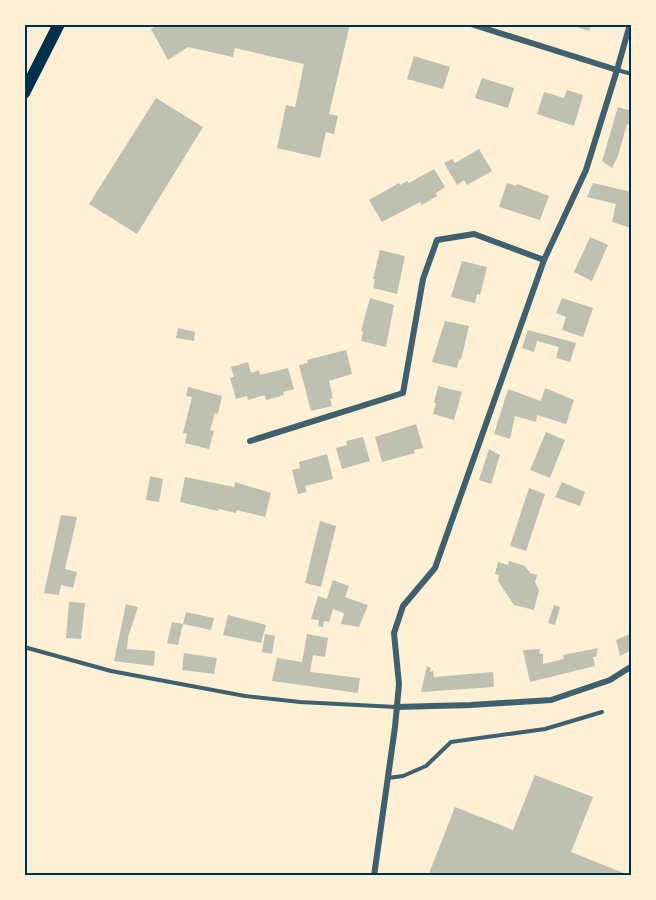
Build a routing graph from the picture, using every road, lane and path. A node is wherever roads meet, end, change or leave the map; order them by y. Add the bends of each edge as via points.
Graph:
1 (59, 24) edge
2 (471, 24) edge
3 (630, 24) edge
4 (617, 70) junction
5 (632, 74) edge
6 (24, 93) edge
7 (544, 260) junction
8 (250, 441) dead end
9 (24, 647) edge
10 (632, 666) edge
11 (396, 707) junction
12 (602, 712) dead end
13 (388, 778) junction
14 (374, 876) edge

1 - 6 main road
2 - 4 street
3 - 4 street
4 - 5 lane
4 - 7 street via 586,170
7 - 8 street via 474,234 437,240 423,279 403,393
7 - 11 street via 435,568 403,606 394,633 399,684
9 - 11 lane via 111,671 245,696
10 - 11 street via 610,680 551,700
11 - 13 street
12 - 13 lane via 545,729 451,742 426,766
13 - 14 street

